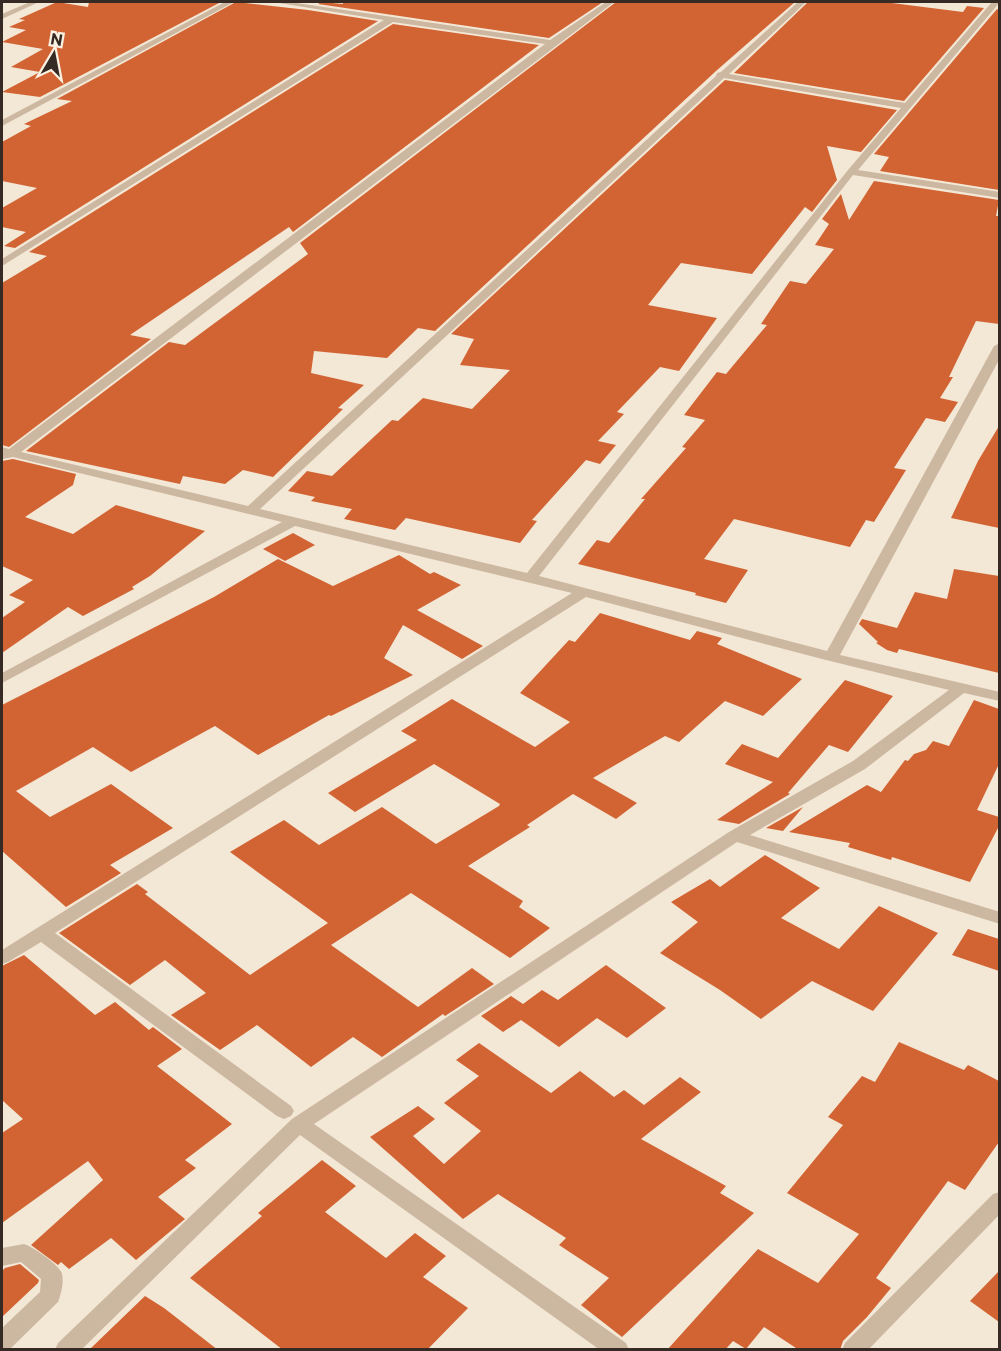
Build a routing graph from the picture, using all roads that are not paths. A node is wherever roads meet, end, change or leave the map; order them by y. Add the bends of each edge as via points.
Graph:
1 (35, 2) edge
2 (231, 2) edge
3 (277, 2) edge
4 (610, 2) edge
5 (802, 2) edge
6 (996, 2) edge
7 (2, 18) edge
8 (392, 19) junction
9 (552, 43) junction
10 (720, 75) junction
11 (907, 106) junction
12 (2, 123) edge
13 (851, 172) junction
14 (999, 195) edge
15 (2, 263) edge
16 (999, 346) edge
17 (5, 455) edge
18 (250, 511) junction
19 (292, 522) junction
20 (530, 578) junction
21 (583, 593) junction
22 (831, 657) junction
23 (2, 679) edge
24 (961, 688) junction
25 (999, 697) edge
26 (735, 836) junction
27 (999, 918) edge
28 (42, 933) junction
29 (2, 958) edge
30 (292, 1118) junction
31 (999, 1200) edge
32 (2, 1257) edge
33 (2, 1342) edge
34 (66, 1350) edge
35 (618, 1350) edge
36 (853, 1350) edge

1 - 7 street
2 - 12 street
3 - 8 street
4 - 9 street
5 - 10 street
6 - 11 street
8 - 9 street
8 - 15 street
9 - 17 street
10 - 11 street
10 - 18 street
11 - 13 street
13 - 14 street
13 - 20 street
16 - 22 street
17 - 18 street
18 - 19 street
19 - 20 street
19 - 23 street
20 - 21 street
21 - 22 street
21 - 28 street
22 - 24 street
24 - 25 street
24 - 26 street via 859,765
26 - 27 street
26 - 30 street
28 - 29 street
28 - 30 street
30 - 34 street
30 - 35 street
31 - 36 street
32 - 33 street via 24,1253 52,1275 50,1296

